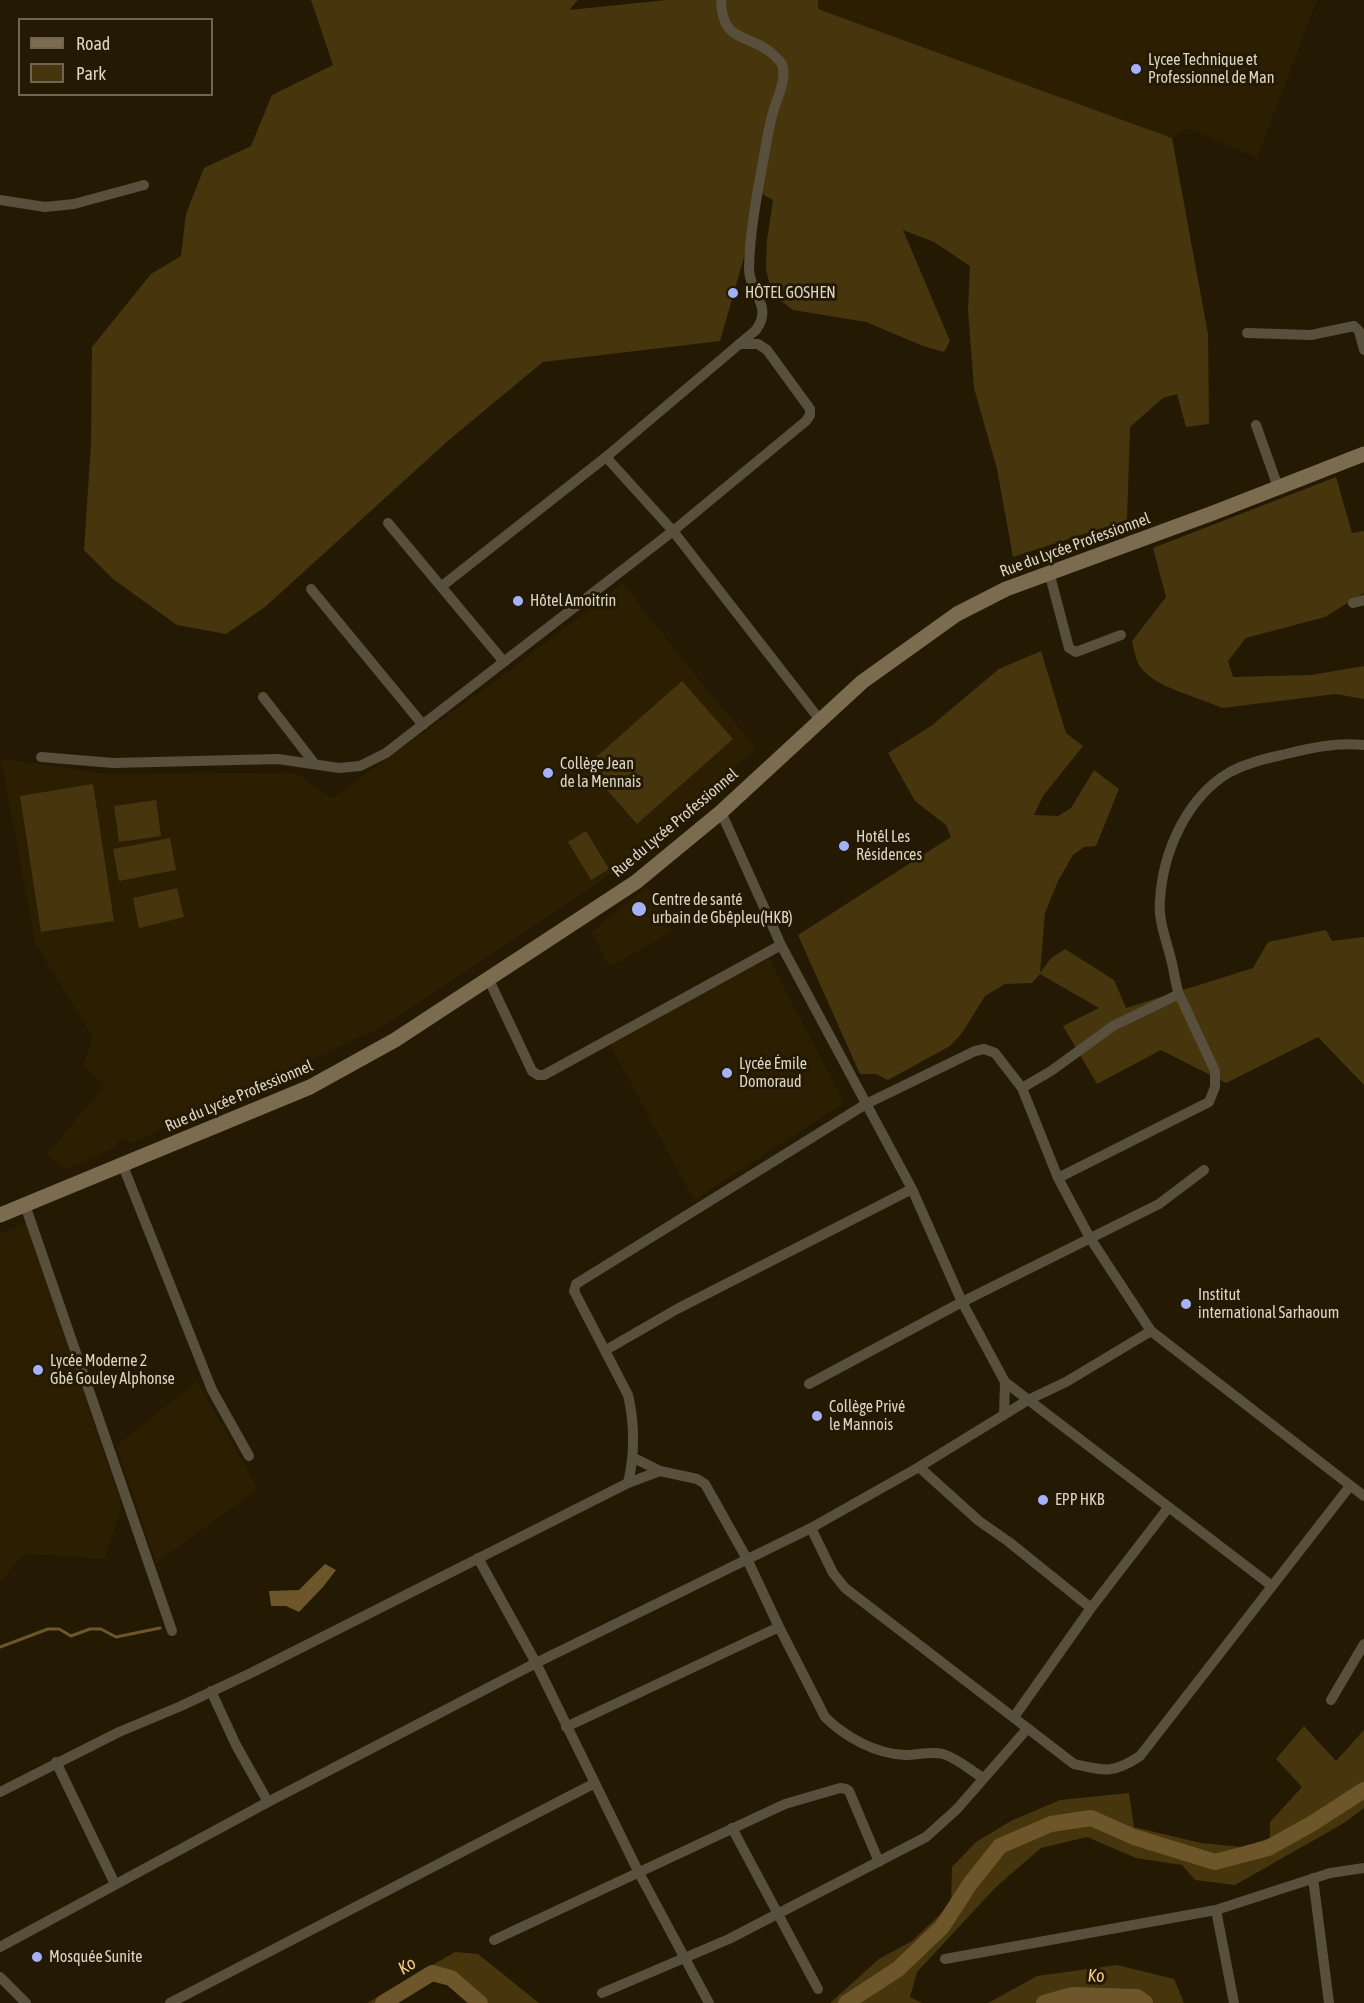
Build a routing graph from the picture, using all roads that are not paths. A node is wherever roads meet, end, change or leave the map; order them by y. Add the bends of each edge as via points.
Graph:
1 (721, 0) edge
2 (144, 185) dead end
3 (0, 200) edge
4 (1246, 333) dead end
5 (739, 344) junction
6 (1364, 350) edge
7 (1256, 425) dead end
8 (1364, 454) edge
9 (606, 457) junction
10 (1278, 488) junction
11 (388, 523) dead end
12 (673, 531) junction
13 (1049, 572) junction
14 (442, 586) junction
15 (311, 589) dead end
16 (1121, 635) dead end
17 (504, 662) junction
18 (263, 697) dead end
19 (820, 720) junction
20 (423, 725) junction
21 (1364, 745) edge
22 (41, 757) dead end
23 (314, 763) junction
24 (721, 812) junction
25 (781, 945) junction
26 (489, 980) junction
27 (1179, 994) junction
28 (1022, 1088) junction
29 (866, 1104) junction
30 (124, 1166) junction
31 (1204, 1170) dead end
32 (1058, 1178) junction
33 (912, 1189) junction
34 (26, 1205) junction
35 (0, 1215) edge
36 (1090, 1238) junction
37 (962, 1302) junction
38 (1151, 1331) junction
39 (606, 1350) junction
40 (1005, 1383) junction
41 (809, 1384) dead end
42 (1028, 1400) junction
43 (1004, 1415) junction
44 (249, 1456) dead end
45 (634, 1458) junction
46 (919, 1467) junction
47 (660, 1471) junction
48 (628, 1483) junction
49 (1350, 1486) junction
50 (1364, 1496) edge
51 (1168, 1508) junction
52 (811, 1528) junction
53 (478, 1558) junction
54 (747, 1559) junction
55 (1272, 1586) junction
56 (1091, 1608) junction
57 (779, 1627) junction
58 (172, 1631) dead end
59 (1364, 1644) edge
60 (536, 1663) junction
61 (211, 1691) junction
62 (1330, 1700) dead end
63 (1014, 1717) junction
64 (566, 1727) junction
65 (1028, 1729) junction
66 (56, 1762) junction
67 (983, 1779) junction
68 (594, 1783) junction
69 (0, 1792) edge
70 (268, 1802) junction
71 (732, 1828) junction
72 (879, 1862) junction
73 (1364, 1869) edge
74 (638, 1871) junction
75 (1312, 1878) junction
76 (115, 1884) junction
77 (1216, 1910) junction
78 (778, 1912) junction
79 (494, 1940) dead end
80 (0, 1947) edge
81 (683, 1957) junction
82 (945, 1959) dead end
83 (0, 1977) edge
84 (818, 1989) dead end
85 (602, 1993) dead end
86 (26, 2003) edge
87 (170, 2003) edge
88 (709, 2003) edge
89 (1234, 2003) edge
90 (1329, 2003) edge

1 - 5 street via 721,14 729,31 770,52 782,63 783,77 765,149 749,251 748,275 763,308 762,322
2 - 3 street via 74,204 45,207
4 - 6 street via 1311,335 1354,326
5 - 9 street
5 - 12 street via 758,344 767,350 810,408 810,415
7 - 10 street
8 - 10 main road, Rue du Lycée Professionnel
9 - 12 street
9 - 14 street
10 - 13 main road, Rue du Lycée Professionnel
11 - 14 street
12 - 17 street
12 - 19 street
13 - 16 street via 1069,648 1076,652
13 - 19 main road, Rue du Lycée Professionnel via 957,614 862,682
14 - 17 street
15 - 20 street
17 - 20 street
18 - 23 street
19 - 24 main road, Rue du Lycée Professionnel
20 - 23 street via 386,753 360,766 339,768
21 - 27 street via 1342,743 1250,763 1215,783 1187,813 1164,874 1160,901 1161,925
22 - 23 street via 113,763 278,759
24 - 25 street
24 - 26 main road, Rue du Lycée Professionnel via 636,882
25 - 26 street via 544,1075 532,1071
25 - 29 street
26 - 30 main road, Rue du Lycée Professionnel via 395,1040 310,1087
27 - 28 street via 1113,1026
27 - 32 street via 1215,1071 1215,1087 1209,1102
28 - 29 street via 995,1053 984,1049
28 - 32 street
29 - 33 street
29 - 39 street via 576,1284 574,1292
30 - 34 main road, Rue du Lycée Professionnel
30 - 44 street via 212,1390
31 - 36 street via 1159,1204
32 - 36 street
33 - 37 street
33 - 39 street
34 - 35 main road, Rue du Lycée Professionnel
34 - 58 street
36 - 37 street
36 - 38 street
37 - 40 street
37 - 41 street
38 - 42 street
38 - 49 street
39 - 45 street via 632,1410
40 - 42 street
40 - 43 street
42 - 43 street
42 - 51 street
43 - 46 street
45 - 47 street
45 - 48 street
46 - 52 street
46 - 56 street via 979,1521
47 - 48 street
47 - 54 street via 705,1484
48 - 53 street
49 - 50 street
49 - 55 street
51 - 55 street
51 - 56 street
52 - 54 street
52 - 63 street via 833,1573 845,1588
53 - 60 street
53 - 61 street
54 - 57 street
54 - 60 street
55 - 65 street via 1140,1756 1129,1763 1115,1770 1074,1764
56 - 63 street
57 - 64 street
57 - 67 street via 825,1717 835,1727 879,1750 903,1755 940,1753
59 - 62 street
60 - 64 street
60 - 70 street
61 - 66 street
61 - 70 street
63 - 65 street
64 - 68 street
65 - 67 street
66 - 69 street
66 - 76 street
67 - 72 street via 926,1837
68 - 74 street
68 - 87 street
70 - 76 street
71 - 72 street via 785,1804 846,1788
71 - 74 street
71 - 78 street
72 - 78 street
73 - 75 street
74 - 79 street
74 - 81 street
75 - 77 street
75 - 90 street
76 - 80 street
77 - 82 street
77 - 89 street
78 - 81 street via 729,1939
78 - 84 street
81 - 85 street
81 - 88 street
83 - 86 street

